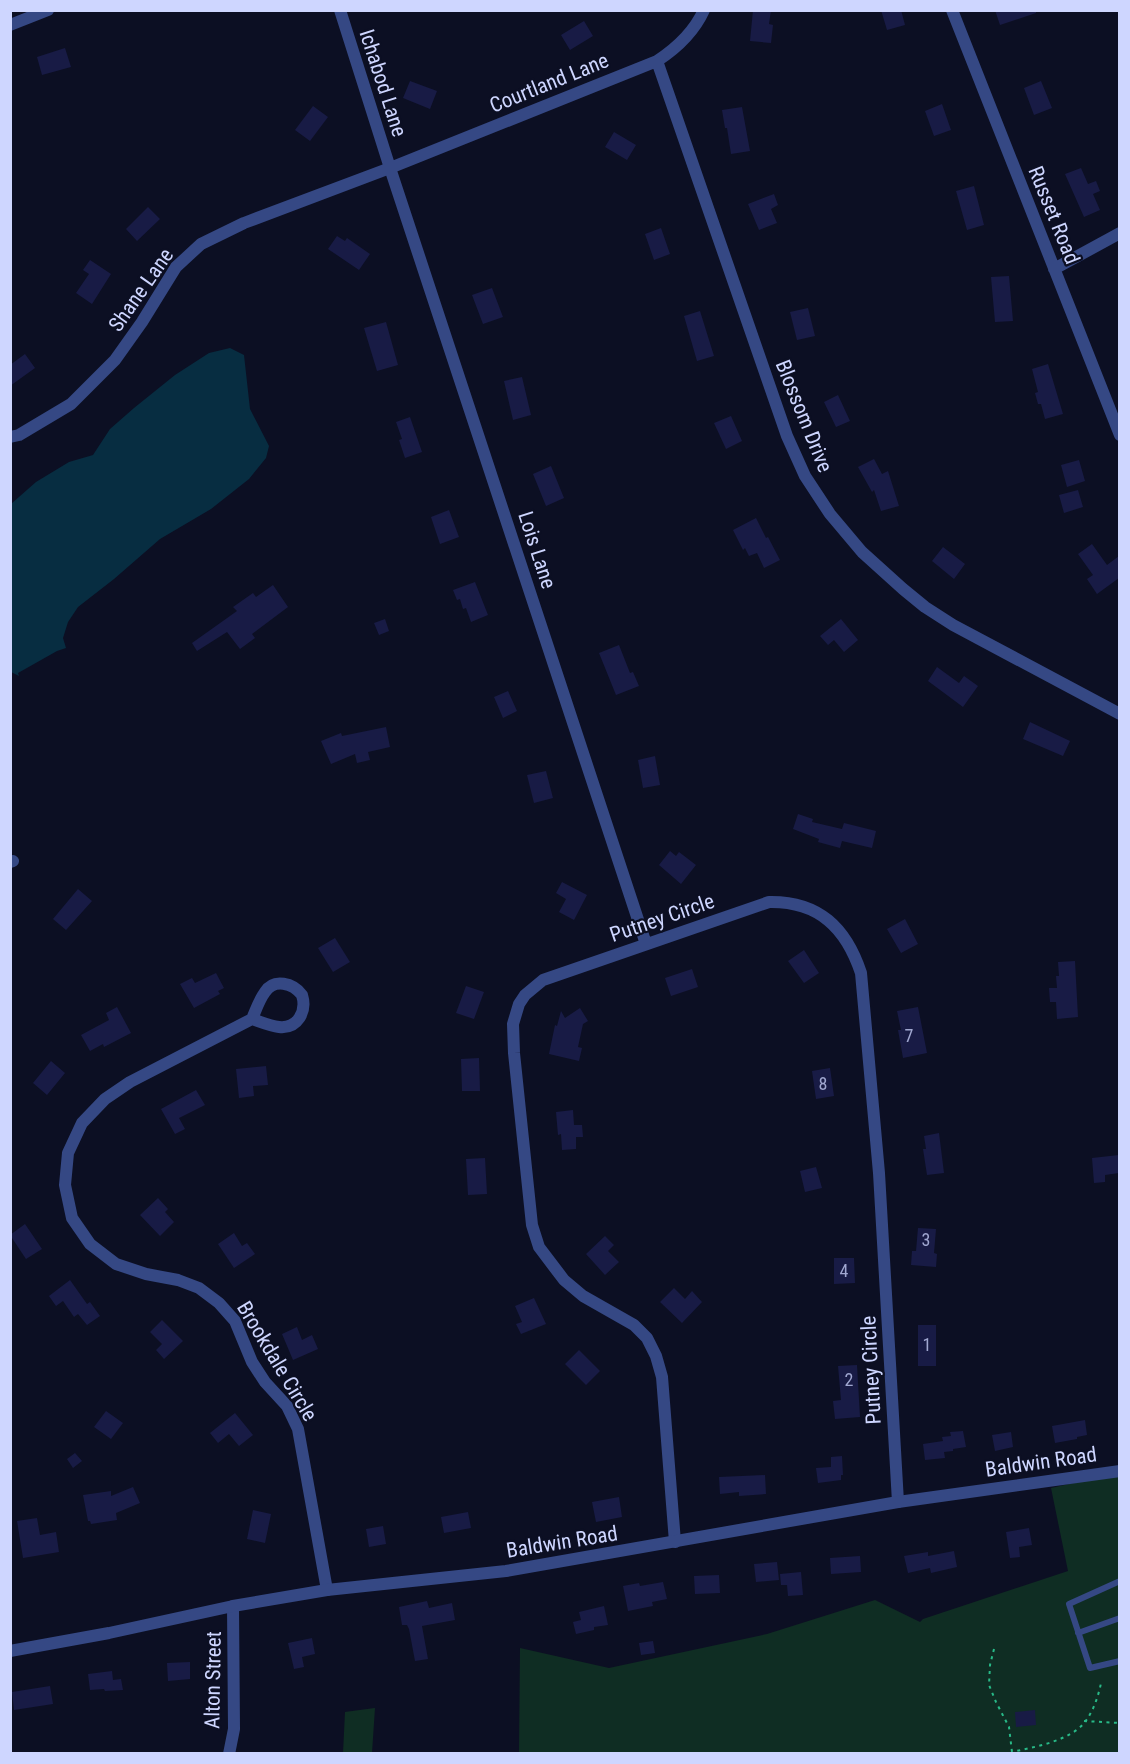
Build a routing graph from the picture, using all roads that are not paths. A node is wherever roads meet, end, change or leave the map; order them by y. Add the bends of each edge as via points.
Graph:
1 (48, 10) edge
2 (340, 10) edge
3 (704, 10) edge
4 (952, 10) edge
5 (10, 25) edge
6 (657, 61) junction
7 (390, 168) junction
8 (1119, 233) edge
9 (1054, 269) junction
10 (1119, 435) edge
11 (10, 437) edge
12 (1119, 714) edge
13 (646, 944) junction
14 (252, 1019) junction
15 (1119, 1471) edge
16 (898, 1502) junction
17 (675, 1542) junction
18 (1119, 1581) edge
19 (327, 1590) junction
20 (233, 1606) junction
21 (1119, 1618) edge
22 (1078, 1633) junction
23 (10, 1651) edge
24 (1119, 1660) edge
25 (229, 1754) edge

1 - 5 street
2 - 7 street, Ichabod Lane
3 - 6 street, Courtland Lane via 690,33
4 - 9 street, Russet Road
6 - 7 street, Courtland Lane
6 - 12 street, Blossom Drive via 787,436 805,476 830,514 862,552 925,607
7 - 11 street, Shane Lane via 244,223 201,244 176,267 115,360 71,404
7 - 13 street, Lois Lane
8 - 9 street
9 - 10 street, Russet Road
13 - 16 street, Putney Circle via 769,902 786,902 829,919 856,958 861,973 879,1173
13 - 17 street, Putney Circle via 543,980 519,1004 513,1038 532,1225 539,1247 564,1280 583,1296 634,1325 647,1338 656,1356 662,1377
14 - 14 street via 271,986 286,984 302,995 304,1010 291,1025 281,1027
14 - 19 street, Brookdale Circle via 105,1099 82,1123 68,1153 65,1185 72,1218 90,1244 116,1264 200,1288 235,1321 252,1362 287,1406 298,1429
15 - 16 street, Baldwin Road
16 - 17 street, Baldwin Road
17 - 19 street, Baldwin Road via 506,1571
18 - 22 lane via 1069,1604
19 - 20 street, Baldwin Road
20 - 23 street, Baldwin Road
20 - 25 street, Alton Street via 234,1728
21 - 22 lane
22 - 24 lane via 1090,1668

